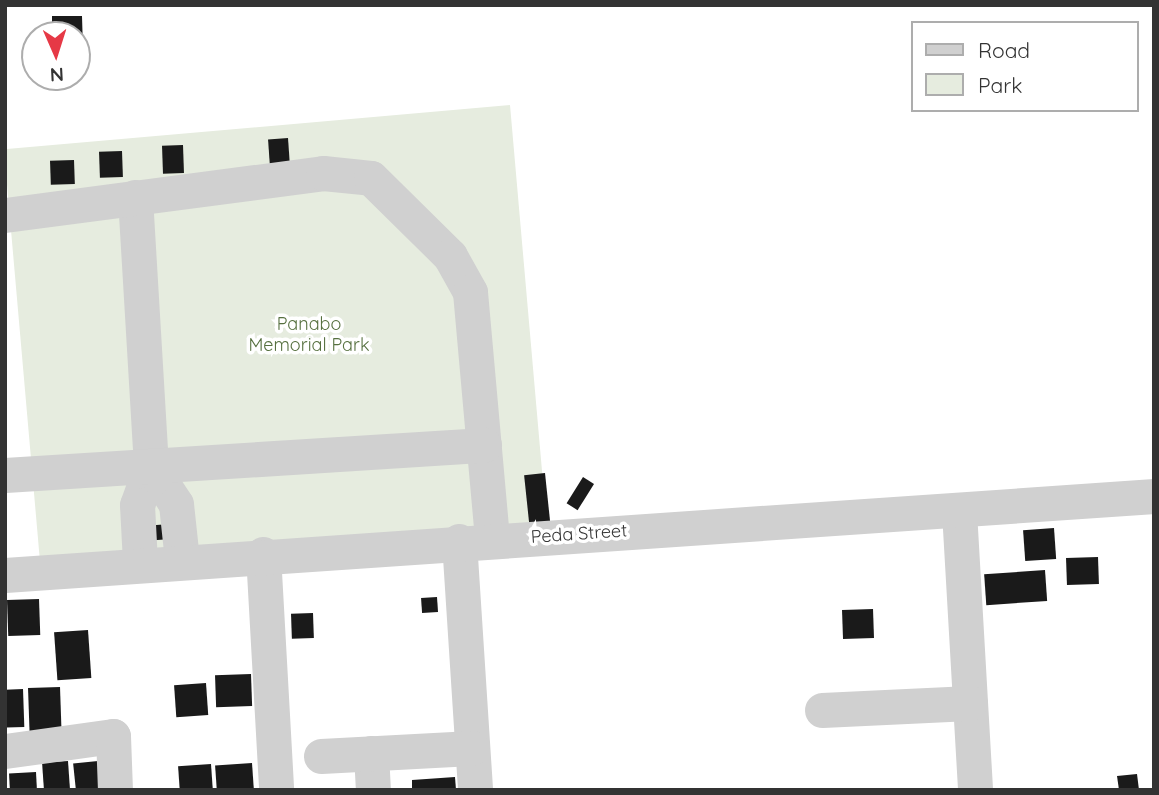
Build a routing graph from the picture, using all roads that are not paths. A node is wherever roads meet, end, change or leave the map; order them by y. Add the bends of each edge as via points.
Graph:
1 (135, 197) junction
2 (5, 215) edge
3 (485, 445) junction
4 (151, 466) junction
5 (5, 475) edge
6 (1154, 496) edge
7 (959, 511) junction
8 (476, 540) junction
9 (263, 554) junction
10 (182, 560) junction
11 (140, 564) junction
12 (5, 575) edge
13 (970, 703) junction
14 (822, 710) dead end
15 (472, 748) junction
16 (5, 751) edge
17 (371, 753) junction
18 (321, 756) dead end
19 (115, 790) edge
20 (276, 790) edge
21 (373, 790) edge
22 (475, 790) edge
23 (975, 790) edge

1 - 2 street
1 - 3 street via 323,173 371,178 463,274 474,312
1 - 4 street
3 - 4 street
3 - 8 street
4 - 5 street
4 - 10 street via 176,504
4 - 11 street via 137,505
6 - 7 street, Peda Street
7 - 8 street, Peda Street
7 - 13 street
8 - 9 street, Peda Street
8 - 15 street
9 - 10 street, Peda Street
9 - 20 street
10 - 11 street, Peda Street
11 - 12 street, Peda Street
13 - 14 street
13 - 23 street
15 - 17 street
15 - 22 street
16 - 19 street via 113,736
17 - 18 street
17 - 21 street

